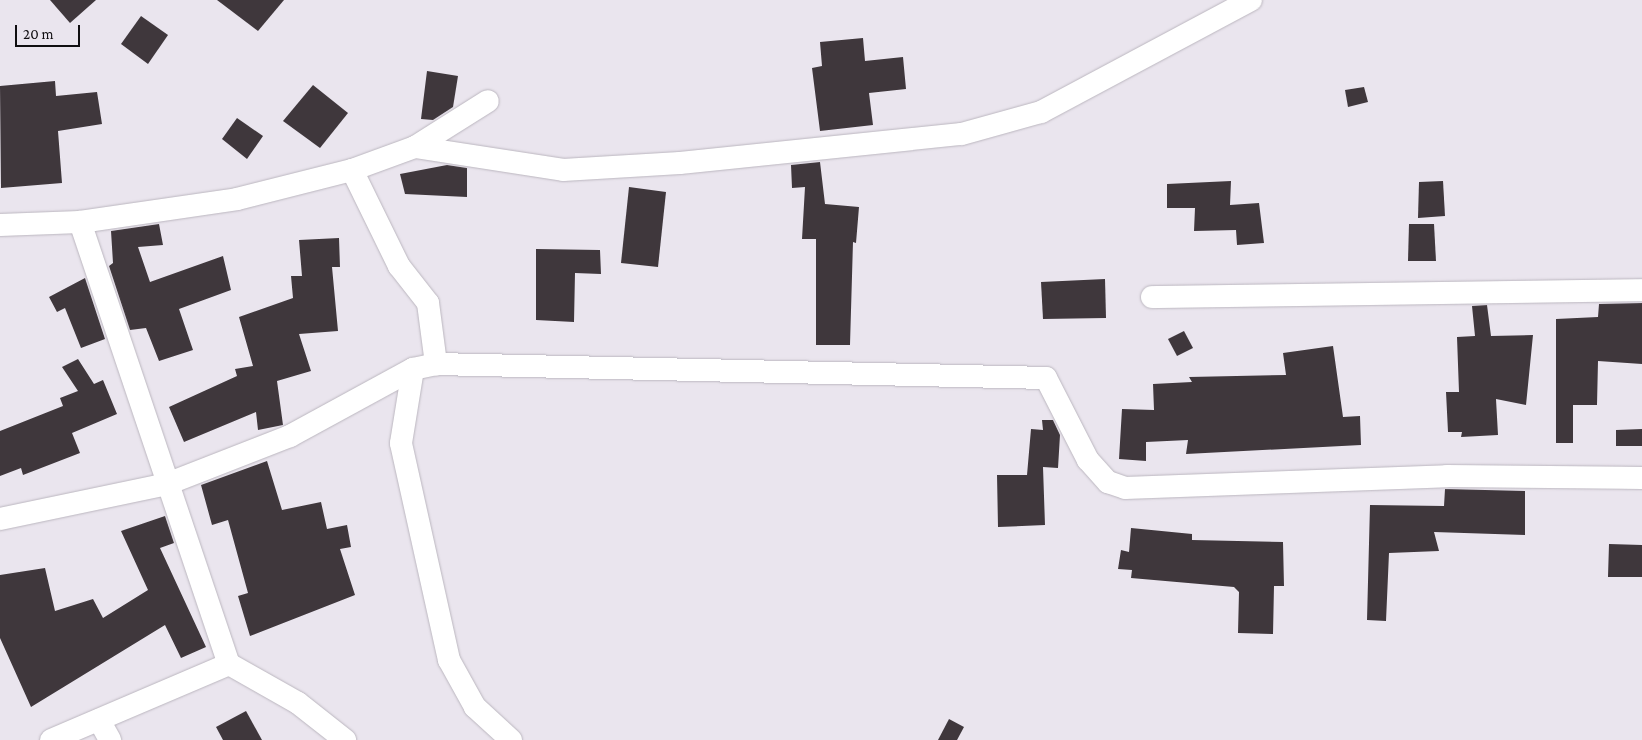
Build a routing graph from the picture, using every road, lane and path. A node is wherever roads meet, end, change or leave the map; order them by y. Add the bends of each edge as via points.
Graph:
1 (1251, 0) edge
2 (488, 101) dead end
3 (415, 147) junction
4 (352, 170) junction
5 (80, 222) junction
6 (0, 225) edge
7 (1642, 290) edge
8 (1152, 297) dead end
9 (436, 364) junction
10 (413, 369) junction
11 (1642, 478) edge
12 (167, 484) junction
13 (0, 519) edge
14 (229, 664) junction
15 (99, 720) junction
16 (51, 740) edge
17 (110, 740) edge
18 (345, 740) edge
19 (511, 740) edge

1 - 3 street via 1041,112 962,134 680,163 562,170
2 - 3 street
3 - 4 street
4 - 5 street via 237,199
4 - 9 street via 400,266 428,303
5 - 6 street
5 - 12 street
7 - 8 street
9 - 10 street
9 - 11 street via 1046,378 1088,460 1108,482 1125,488 1447,476
10 - 12 street via 290,436
10 - 19 street via 401,443 449,660 475,707
12 - 13 street
12 - 14 street
14 - 15 street
14 - 18 street via 298,703
15 - 16 street
15 - 17 street

